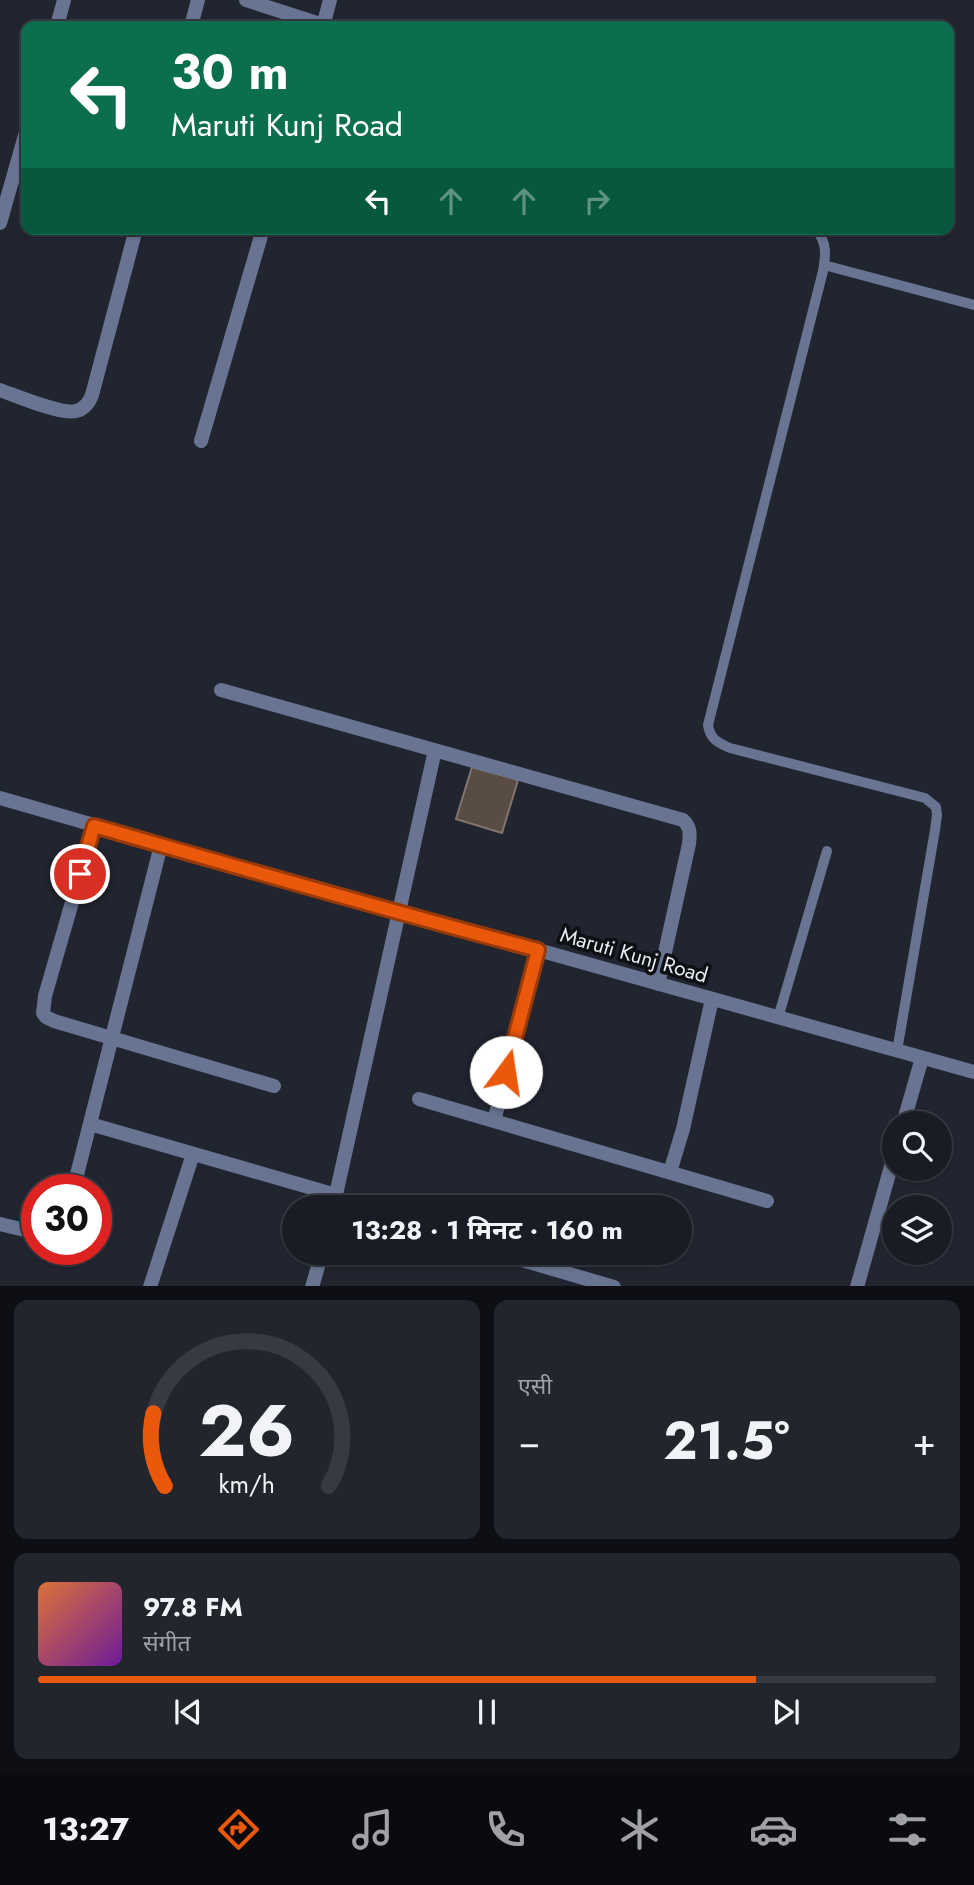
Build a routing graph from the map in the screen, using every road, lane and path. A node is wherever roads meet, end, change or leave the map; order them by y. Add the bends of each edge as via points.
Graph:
1 (64, 0) edge
2 (198, 0) edge
3 (246, 0) edge
4 (330, 0) edge
5 (58, 21) edge
6 (192, 21) edge
7 (308, 21) edge
8 (324, 21) edge
9 (21, 150) edge
10 (0, 223) edge
11 (134, 235) edge
12 (261, 235) edge
13 (820, 235) edge
14 (824, 265) junction
15 (974, 306) edge
16 (0, 390) edge
17 (201, 441) dead end
18 (221, 690) dead end
19 (435, 750) junction
20 (7, 800) edge
21 (0, 808) edge
22 (94, 826) junction
23 (161, 845) junction
24 (827, 851) dead end
25 (399, 913) junction
26 (538, 950) junction
27 (659, 984) junction
28 (712, 999) junction
29 (778, 1018) junction
30 (112, 1037) junction
31 (897, 1051) junction
32 (922, 1058) junction
33 (974, 1072) edge
34 (274, 1086) dead end
35 (419, 1099) dead end
36 (907, 1111) edge
37 (494, 1121) junction
38 (89, 1124) junction
39 (193, 1154) junction
40 (670, 1172) junction
41 (77, 1174) edge
42 (887, 1181) edge
43 (310, 1195) edge
44 (338, 1195) edge
45 (767, 1201) dead end
46 (0, 1224) edge
47 (21, 1229) edge
48 (318, 1265) edge
49 (540, 1265) edge
50 (150, 1286) edge
51 (312, 1286) edge
52 (614, 1286) edge
53 (857, 1286) edge

1 - 5 street
2 - 6 street
3 - 7 street
4 - 8 street
9 - 10 street
11 - 16 street via 86,405 74,412 62,411
12 - 17 street
13 - 14 lane
14 - 15 lane
14 - 31 lane via 708,725 712,738 730,748 925,798 936,807
18 - 19 street
19 - 25 street
19 - 27 street via 688,825
20 - 21 street
20 - 22 street, Maruti Kunj Road
22 - 23 street, Maruti Kunj Road
22 - 30 street via 43,1013 54,1021
23 - 25 street, Maruti Kunj Road
23 - 30 street
24 - 29 lane
25 - 26 street, Maruti Kunj Road
25 - 44 street
26 - 27 street, Maruti Kunj Road
26 - 37 street
27 - 28 street, Maruti Kunj Road
28 - 29 street, Maruti Kunj Road
28 - 40 street
29 - 31 street, Maruti Kunj Road
30 - 34 street
30 - 38 street
31 - 32 street, Maruti Kunj Road
32 - 33 street, Maruti Kunj Road
32 - 36 street
35 - 37 street
37 - 40 street
38 - 39 street
38 - 41 street
39 - 43 street
39 - 50 street
40 - 45 street
42 - 53 street
46 - 47 street
48 - 51 street
49 - 52 street

